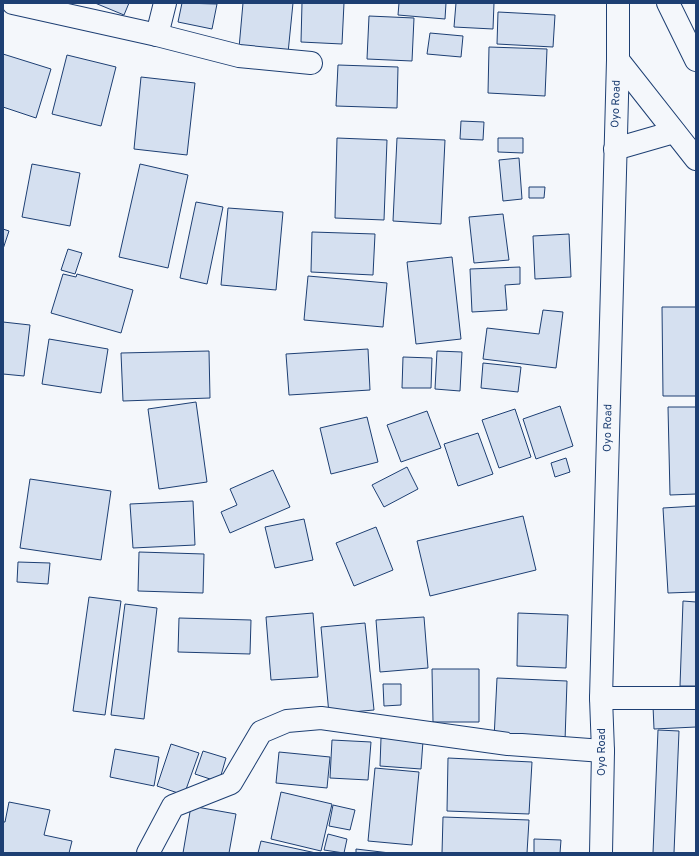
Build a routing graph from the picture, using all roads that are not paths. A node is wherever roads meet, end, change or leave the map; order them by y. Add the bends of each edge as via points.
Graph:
1 (13, 3) edge
2 (165, 3) edge
3 (618, 3) edge
4 (668, 3) edge
5 (158, 35) junction
6 (618, 60) junction
7 (696, 60) edge
8 (311, 63) dead end
9 (674, 132) junction
10 (615, 150) junction
11 (696, 158) edge
12 (601, 698) junction
13 (696, 698) edge
14 (603, 751) junction
15 (148, 853) edge
16 (601, 853) edge

1 - 5 main road
2 - 5 main road
3 - 6 main road, Oyo Road
4 - 7 main road
5 - 8 main road via 239,56
6 - 9 main road
6 - 10 main road, Oyo Road
9 - 10 main road
9 - 11 main road
10 - 12 main road, Oyo Road
12 - 13 main road
12 - 14 main road, Oyo Road
14 - 15 main road via 508,744 321,718 287,720 261,732 231,783 173,806
14 - 16 main road, Oyo Road

